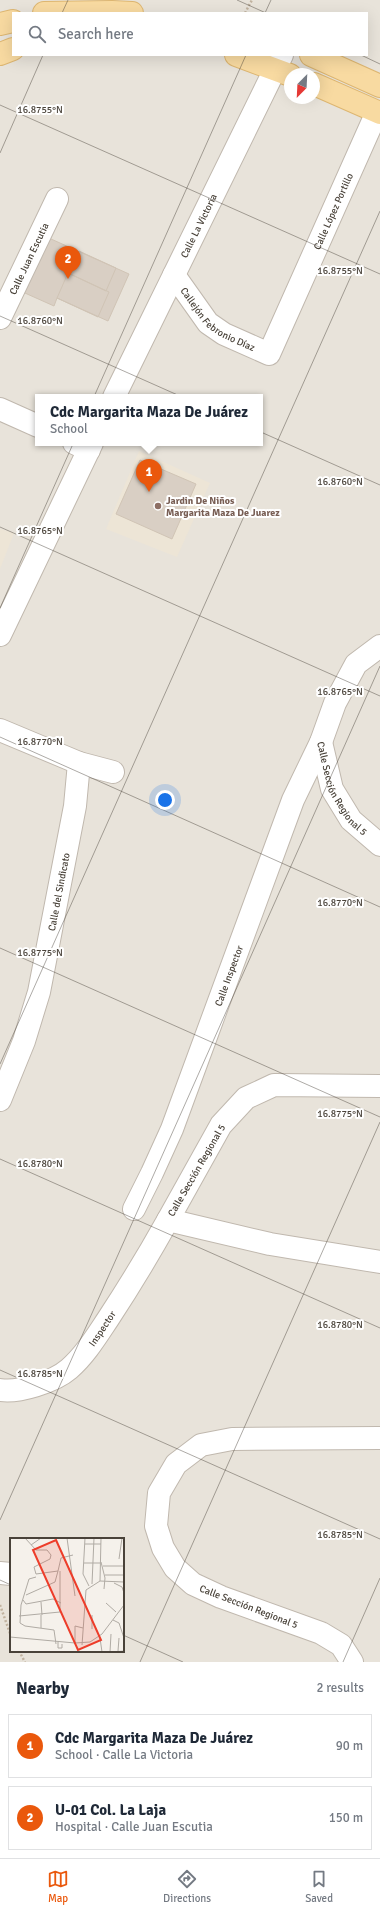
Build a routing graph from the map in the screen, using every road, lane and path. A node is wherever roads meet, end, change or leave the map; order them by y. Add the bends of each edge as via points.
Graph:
1 (252, 0) edge
2 (246, 12) edge
3 (12, 21) edge
4 (0, 24) edge
5 (12, 49) edge
6 (0, 54) edge
7 (240, 56) edge
8 (313, 56) edge
9 (282, 66) edge
10 (380, 86) edge
11 (320, 87) edge
12 (378, 112) edge
13 (57, 199) dead end
14 (174, 274) junction
15 (0, 318) edge
16 (269, 354) joint
17 (115, 394) edge
18 (0, 409) edge
19 (35, 425) edge
20 (85, 446) edge
21 (0, 635) edge
22 (380, 646) edge
23 (0, 730) edge
24 (321, 742) junction
25 (79, 763) junction
26 (113, 772) dead end
27 (380, 845) edge
28 (380, 1086) edge
29 (0, 1100) edge
30 (134, 1209) dead end
31 (168, 1220) junction
32 (380, 1262) edge
33 (0, 1390) edge
34 (380, 1438) edge
35 (0, 1573) edge
36 (10, 1574) edge
37 (0, 1605) edge
38 (10, 1633) edge
39 (20, 1652) edge
40 (25, 1662) edge
41 (352, 1662) edge

1 - 2 path
3 - 4 main road
5 - 6 main road
7 - 9 main road
8 - 10 main road
9 - 14 street, Calle La Victoria
11 - 12 main road
12 - 16 street, Calle López Portillo
13 - 15 street, Calle Juan Escutia
14 - 16 street, Callejón Febronio Díaz via 208,323 224,334
14 - 17 street, Calle La Victoria
18 - 19 street
20 - 21 street
22 - 24 street, Calle Sección Regional 5 via 356,664 335,703
23 - 25 street
24 - 27 street, Calle Sección Regional 5 via 332,790 351,820
24 - 30 street, Calle Inspector via 293,800 172,1129
25 - 26 street
25 - 29 street, Calle del Sindicato via 75,806 40,992 24,1041
28 - 31 street, Calle Sección Regional 5 via 274,1085 246,1098 220,1125
31 - 32 street, Calle Sección Regional 5 via 270,1244
31 - 33 street, Inspector via 131,1285 85,1354 67,1371 37,1385
34 - 41 street, Calle Sección Regional 5 via 232,1439 201,1445 176,1464 159,1493 156,1526 175,1568 194,1584 221,1597 321,1633 341,1646
35 - 36 street
37 - 38 path
39 - 40 path

